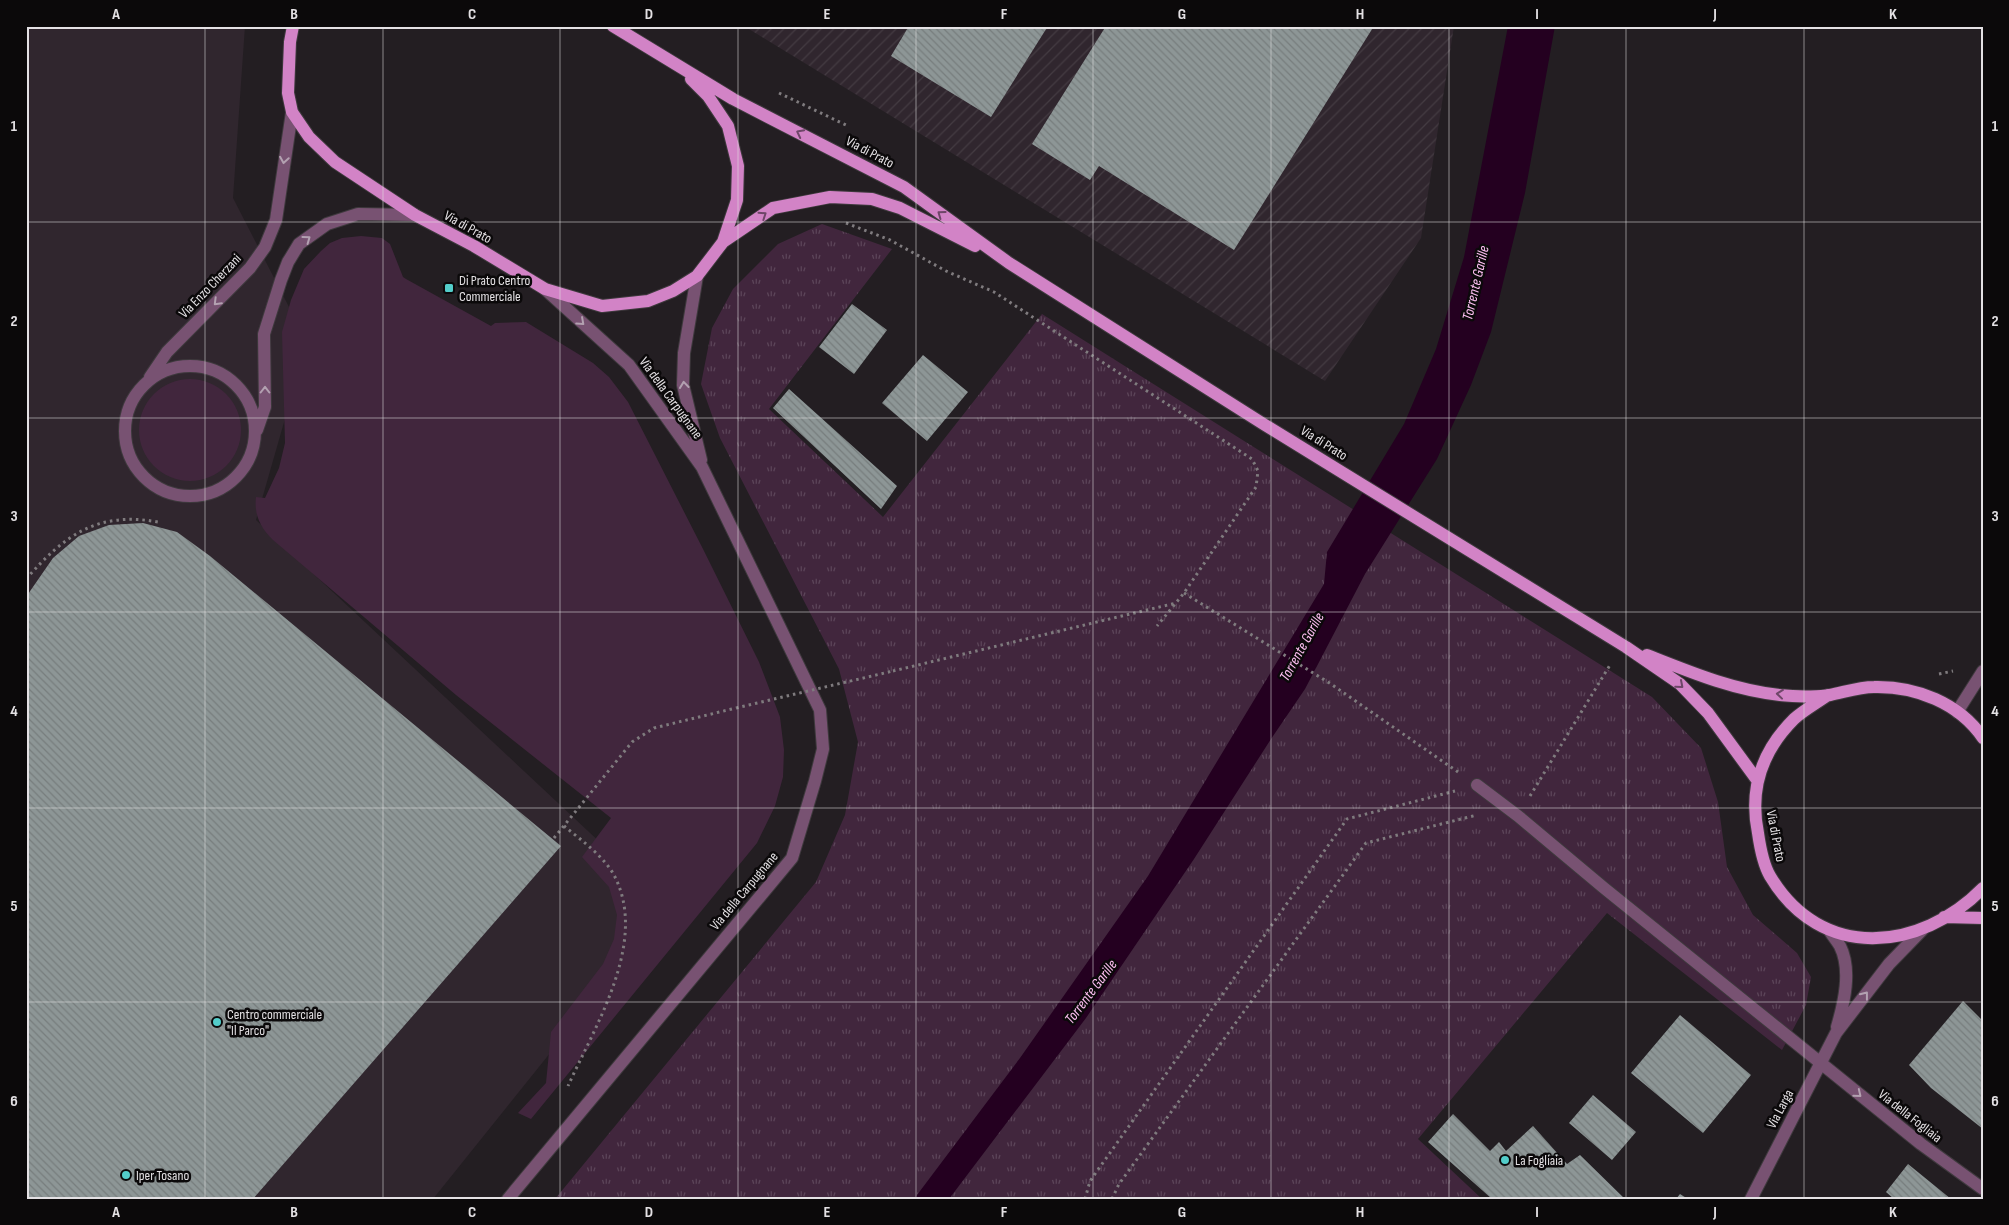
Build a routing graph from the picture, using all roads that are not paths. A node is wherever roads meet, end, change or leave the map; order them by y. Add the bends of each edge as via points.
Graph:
1 (293, 26) edge
2 (613, 26) edge
3 (682, 69) junction
4 (292, 112) junction
5 (416, 215) junction
6 (723, 242) junction
7 (1009, 263) junction
8 (698, 276) junction
9 (545, 289) junction
10 (146, 382) junction
11 (255, 438) junction
12 (702, 467) junction
13 (1626, 647) junction
14 (1983, 671) edge
15 (1828, 695) junction
16 (1957, 712) junction
17 (1983, 738) edge
18 (1757, 780) junction
19 (1477, 785) road end
20 (1983, 888) edge
21 (1944, 917) junction
22 (1983, 918) edge
23 (1924, 929) junction
24 (1829, 930) junction
25 (1836, 1033) junction
26 (1820, 1064) junction
27 (1983, 1189) edge
28 (508, 1199) edge
29 (1751, 1199) edge

1 - 4 main road, Via di Prato via 288,73
2 - 3 main road, Via di Prato
3 - 6 main road, Via di Prato via 708,96 728,126 738,166 737,200
7 -> 3 main road, Via di Prato via 904,187
4 - 5 main road, Via di Prato via 309,138 335,162
4 -> 10 street, Via Enzo Cherzani via 276,220 265,247 250,268 167,352
5 - 9 main road, Via di Prato
11 -> 5 street, Via Enzo Cherzani via 265,407 264,334 288,262 299,244 328,224 358,214
6 -> 7 main road, Via di Prato via 773,208 830,197 872,199 900,208
6 - 8 main road, Via di Prato
7 - 13 main road, Via di Prato
8 - 9 main road, Via di Prato via 648,301 602,306
12 -> 8 street, Via della Carpugnane via 683,385 684,352
9 -> 12 street, Via della Carpugnane via 629,365
10 - 11 street, Via Enzo Cherzani via 159,373 181,367 205,368 220,373 247,400 255,422
10 - 11 street, Via Enzo Cherzani via 133,398 126,416 124,435 128,454 138,470 151,484 168,493 187,496 208,494 226,485 240,473
12 - 28 street, Via della Carpugnane via 820,710 823,749 815,781 792,858
15 -> 13 main road, Via di Prato via 1781,695 1749,690
13 -> 18 main road, Via di Prato via 1680,684 1708,713
14 - 16 street
15 - 16 main road, Via di Prato via 1850,689 1898,688 1918,692
15 - 18 main road, Via di Prato via 1795,718 1782,733 1769,752
16 - 17 main road, Via di Prato
18 - 24 main road, Via di Prato via 1754,816 1770,876 1808,918
19 - 26 street, Via della Fogliaia via 1797,1042
20 - 21 main road, Via di Prato via 1966,904
21 - 22 main road
21 - 23 main road, Via di Prato
23 - 24 main road, Via di Prato via 1898,936 1869,938
25 -> 23 street, Via Larga via 1890,964
24 - 25 street, Via Larga via 1840,947 1845,965 1844,1003
25 - 26 street, Via Larga
26 -> 27 street, Via della Fogliaia
26 - 29 street, Via Larga

